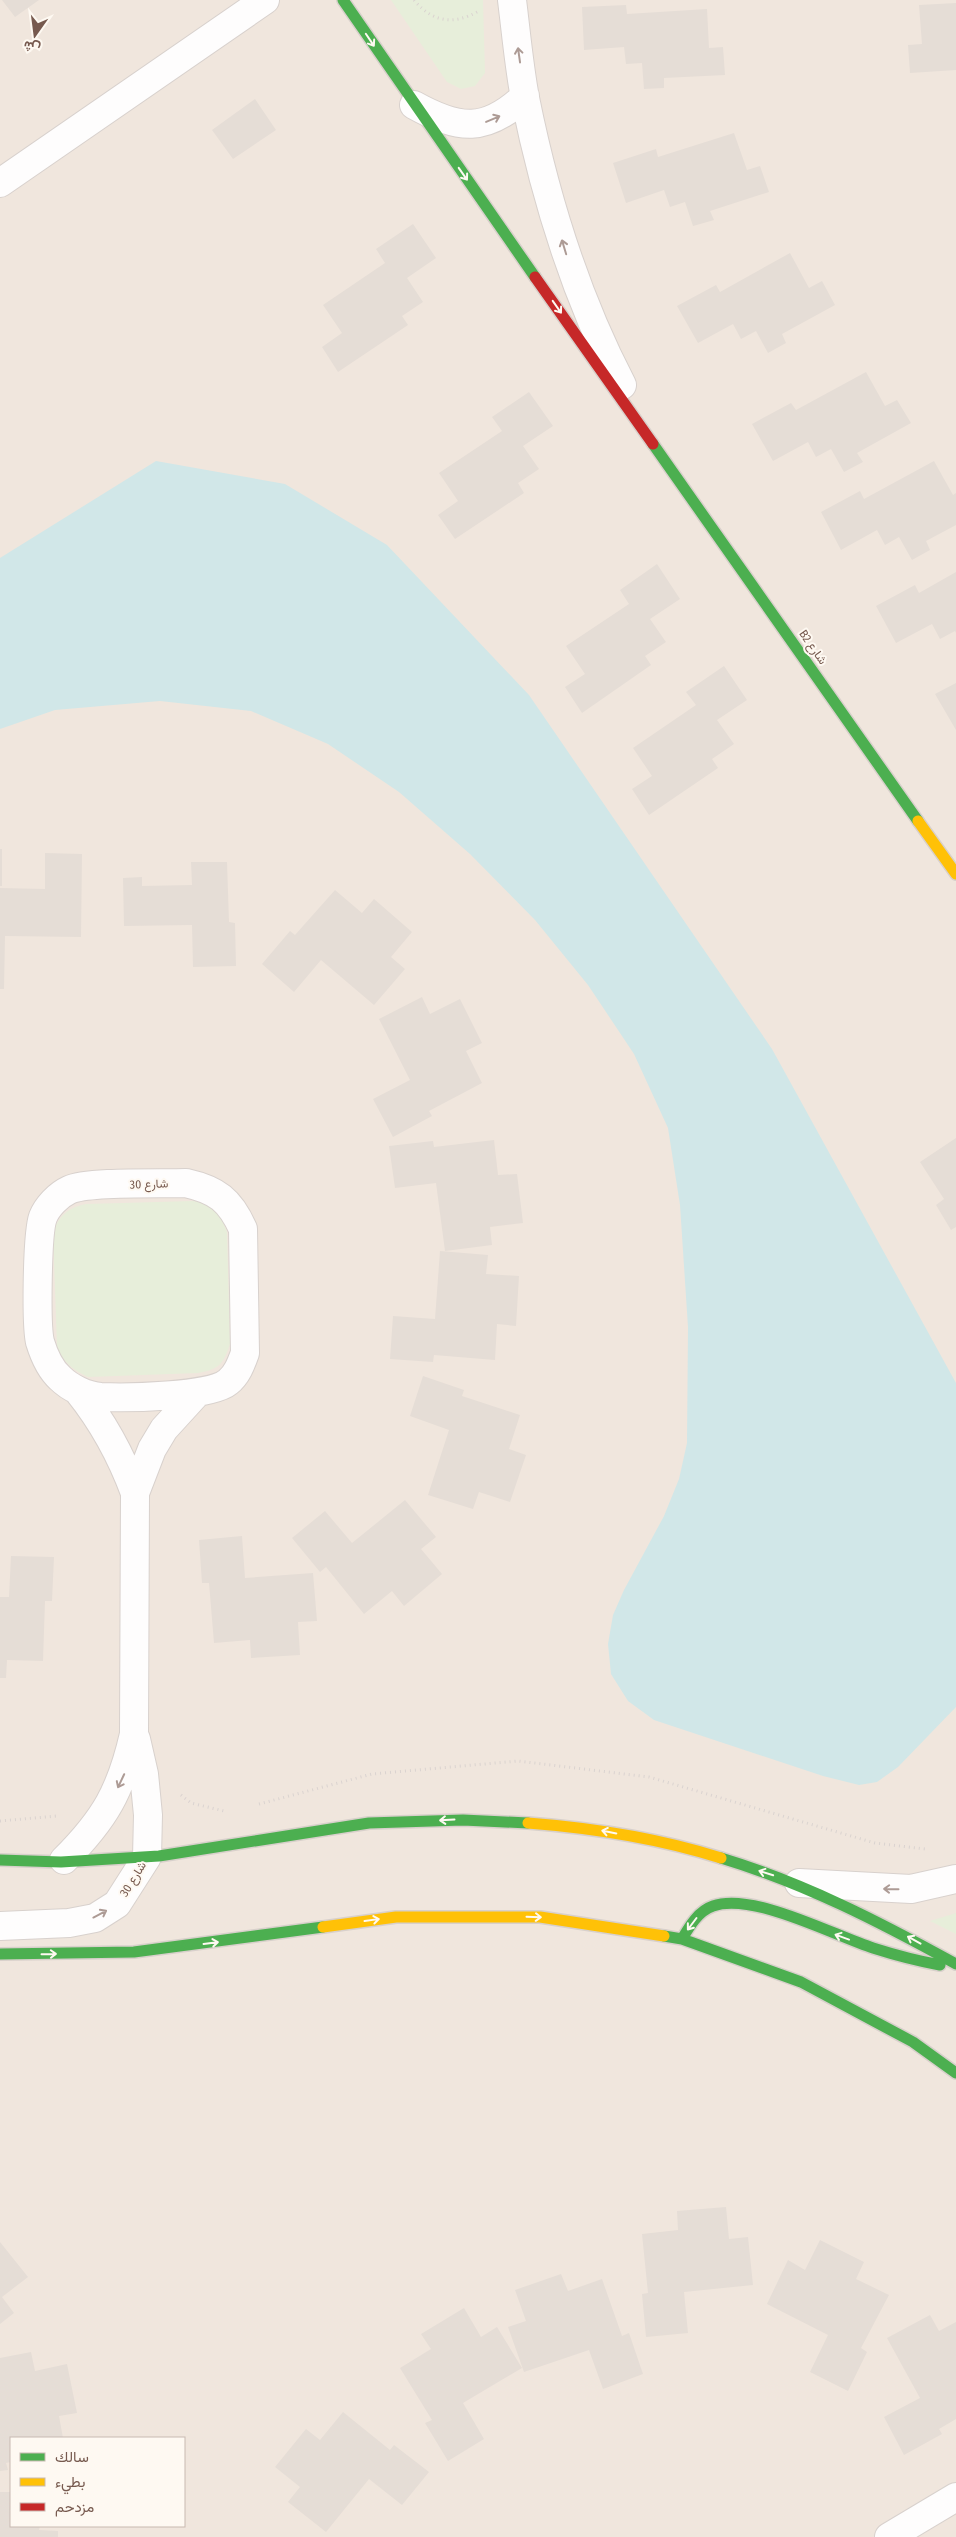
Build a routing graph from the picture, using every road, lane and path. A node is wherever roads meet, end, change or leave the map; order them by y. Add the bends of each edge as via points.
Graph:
1 (265, 0) edge
2 (343, 0) edge
3 (414, 0) edge
4 (512, 0) edge
5 (482, 10) dead end
6 (525, 96) junction
7 (414, 106) junction
8 (0, 183) edge
9 (648, 435) junction
10 (956, 874) edge
11 (78, 1390) junction
12 (196, 1394) junction
13 (135, 1493) junction
14 (134, 1734) junction
15 (147, 1857) junction
16 (0, 1860) edge
17 (64, 1860) junction
18 (27, 1862) junction
19 (0, 1872) edge
20 (956, 1879) edge
21 (795, 1883) junction
22 (0, 1926) edge
23 (682, 1940) junction
24 (0, 1954) edge
25 (956, 1964) edge
26 (956, 1969) edge
27 (956, 2074) edge
28 (956, 2497) edge
29 (889, 2537) edge

1 - 8 street
2 -> 7 street, B2 شارع
3 - 5 path via 428,14 446,21 465,19
6 -> 4 street
7 -> 6 street via 436,118 468,124 485,122 507,113
9 -> 6 street via 606,354 571,270 544,184
7 -> 9 street, B2 شارع
9 - 10 street, B2 شارع
11 - 12 street, شارع 30 via 100,1396
11 - 12 street, شارع 30 via 60,1378 46,1361 40,1340 39,1234 43,1216 54,1201 69,1190 87,1186 186,1183 205,1187 222,1197 235,1212 243,1229 245,1354 239,1370 228,1383
11 - 13 street, شارع 30 via 117,1449
12 - 13 street, شارع 30 via 164,1429 152,1449
13 - 14 street, شارع 30
14 - 15 street, شارع 30 via 144,1774 148,1815
14 -> 17 street, شارع 30 via 126,1770 111,1803 90,1834
15 - 17 street
21 -> 15 street via 689,1848 580,1826 468,1818 356,1825
22 -> 15 street, شارع 30 via 69,1923 95,1918 117,1904
16 - 18 street
17 - 18 street
18 - 19 street
20 -> 21 street via 911,1889
25 -> 21 street via 876,1919
24 -> 23 street via 134,1952 396,1917 540,1917
26 -> 23 street via 876,1949 767,1909 747,1905 728,1903 713,1906 689,1926
23 - 27 street via 801,1982 913,2042
28 - 29 street

